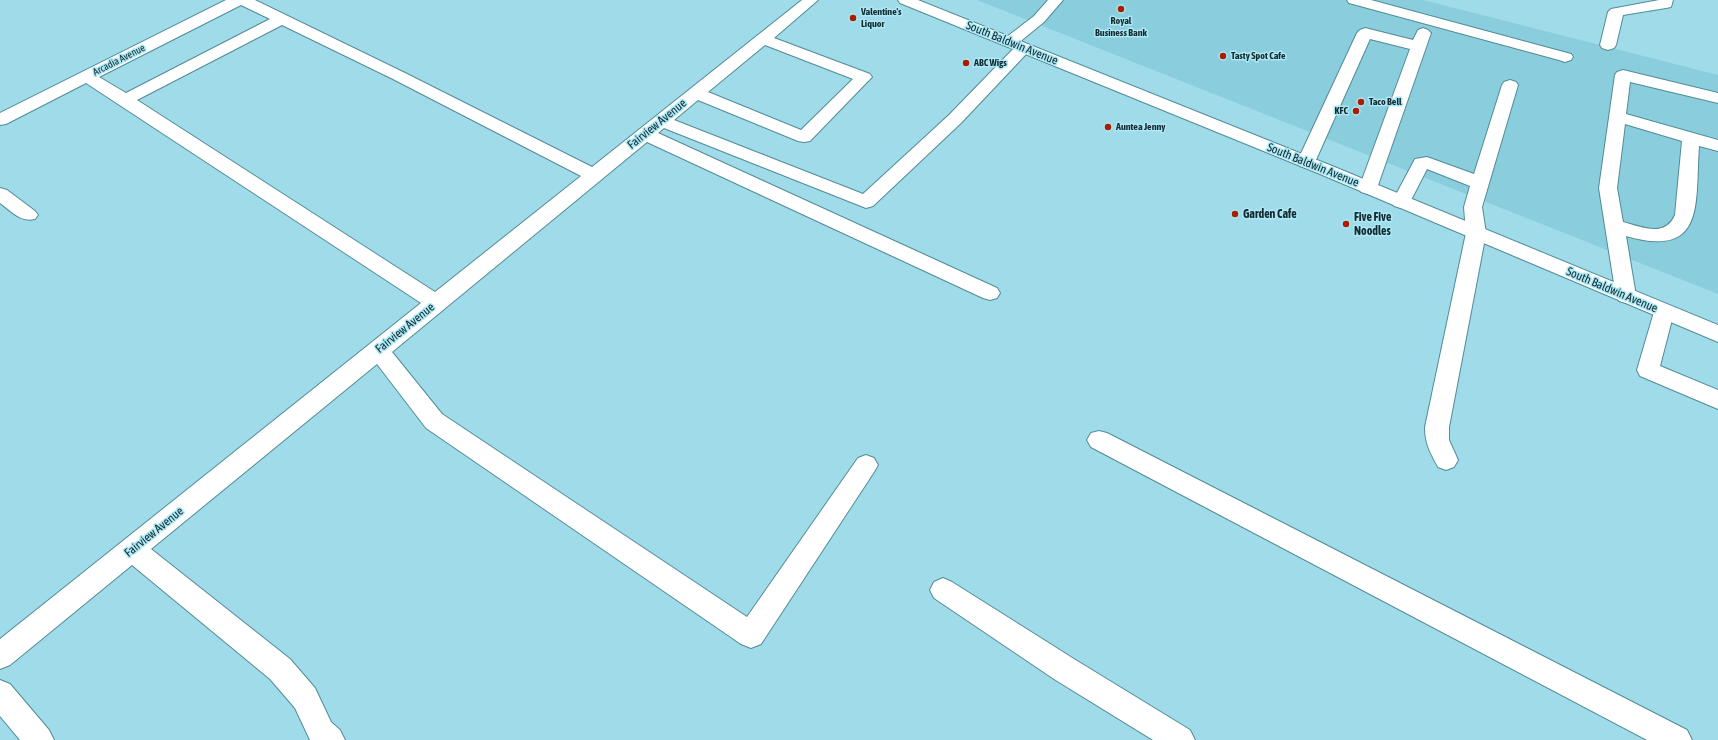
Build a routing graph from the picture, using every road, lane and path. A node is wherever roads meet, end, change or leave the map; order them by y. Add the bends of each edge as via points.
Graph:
1 (238, 0) edge
2 (243, 0) edge
3 (811, 0) edge
4 (906, 0) edge
5 (1056, 0) edge
6 (1354, 0) edge
7 (1666, 0) edge
8 (282, 19) junction
9 (1427, 20) junction
10 (762, 39) junction
11 (1017, 45) junction
12 (1608, 45) dead end
13 (1418, 46) junction
14 (1565, 57) dead end
15 (86, 76) junction
16 (1510, 85) dead end
17 (696, 93) junction
18 (1718, 98) edge
19 (124, 100) junction
20 (1618, 117) junction
21 (0, 120) edge
22 (653, 128) junction
23 (1691, 138) junction
24 (1718, 146) edge
25 (1306, 162) junction
26 (594, 175) junction
27 (1480, 183) junction
28 (1368, 188) junction
29 (0, 194) edge
30 (1401, 202) junction
31 (28, 215) dead end
32 (1614, 226) junction
33 (1476, 233) junction
34 (990, 293) dead end
35 (1626, 296) junction
36 (436, 303) junction
37 (1664, 312) junction
38 (1718, 334) edge
39 (378, 350) junction
40 (1718, 400) edge
41 (1099, 440) dead end
42 (1446, 460) dead end
43 (866, 465) dead end
44 (132, 549) junction
45 (943, 590) dead end
46 (0, 656) edge
47 (0, 694) edge
48 (39, 740) edge
49 (330, 740) edge
50 (1180, 740) edge
51 (1677, 740) edge

1 - 15 street, Arcadia Avenue
2 - 8 street
3 - 10 street, Fairview Avenue
4 - 11 street, South Baldwin Avenue
5 - 11 street
6 - 9 street
7 - 12 street via 1666,4 1616,12
8 - 19 street
8 - 26 street
9 - 13 street
9 - 14 street
10 - 17 street, Fairview Avenue
10 - 17 street via 864,77 804,137
11 - 22 street via 955,119 866,202
11 - 25 street, South Baldwin Avenue
13 - 25 street via 1365,33
13 - 28 street
15 - 19 street
15 - 21 street, Arcadia Avenue
16 - 27 street
17 - 22 street, Fairview Avenue
18 - 20 street via 1623,75
19 - 36 street
20 - 23 street
20 - 32 street via 1608,188
22 - 26 street, Fairview Avenue
22 - 34 street
23 - 24 street
23 - 32 street via 1685,215 1683,224 1677,231 1667,236 1651,235
25 - 28 street, South Baldwin Avenue
26 - 36 street, Fairview Avenue
27 - 30 street via 1421,163
27 - 33 street via 1473,207
28 - 30 street, South Baldwin Avenue
29 - 31 street
30 - 33 street, South Baldwin Avenue
32 - 35 street
33 - 35 street, South Baldwin Avenue
33 - 42 street via 1436,427 1437,440
35 - 37 street, South Baldwin Avenue
36 - 39 street, Fairview Avenue
37 - 38 street, South Baldwin Avenue
37 - 40 street via 1648,370
39 - 43 street via 434,421 751,635
39 - 44 street, Fairview Avenue
41 - 51 street
44 - 46 street, Fairview Avenue
44 - 49 street via 280,669 305,698 322,732
45 - 50 street via 1064,669
47 - 48 street

